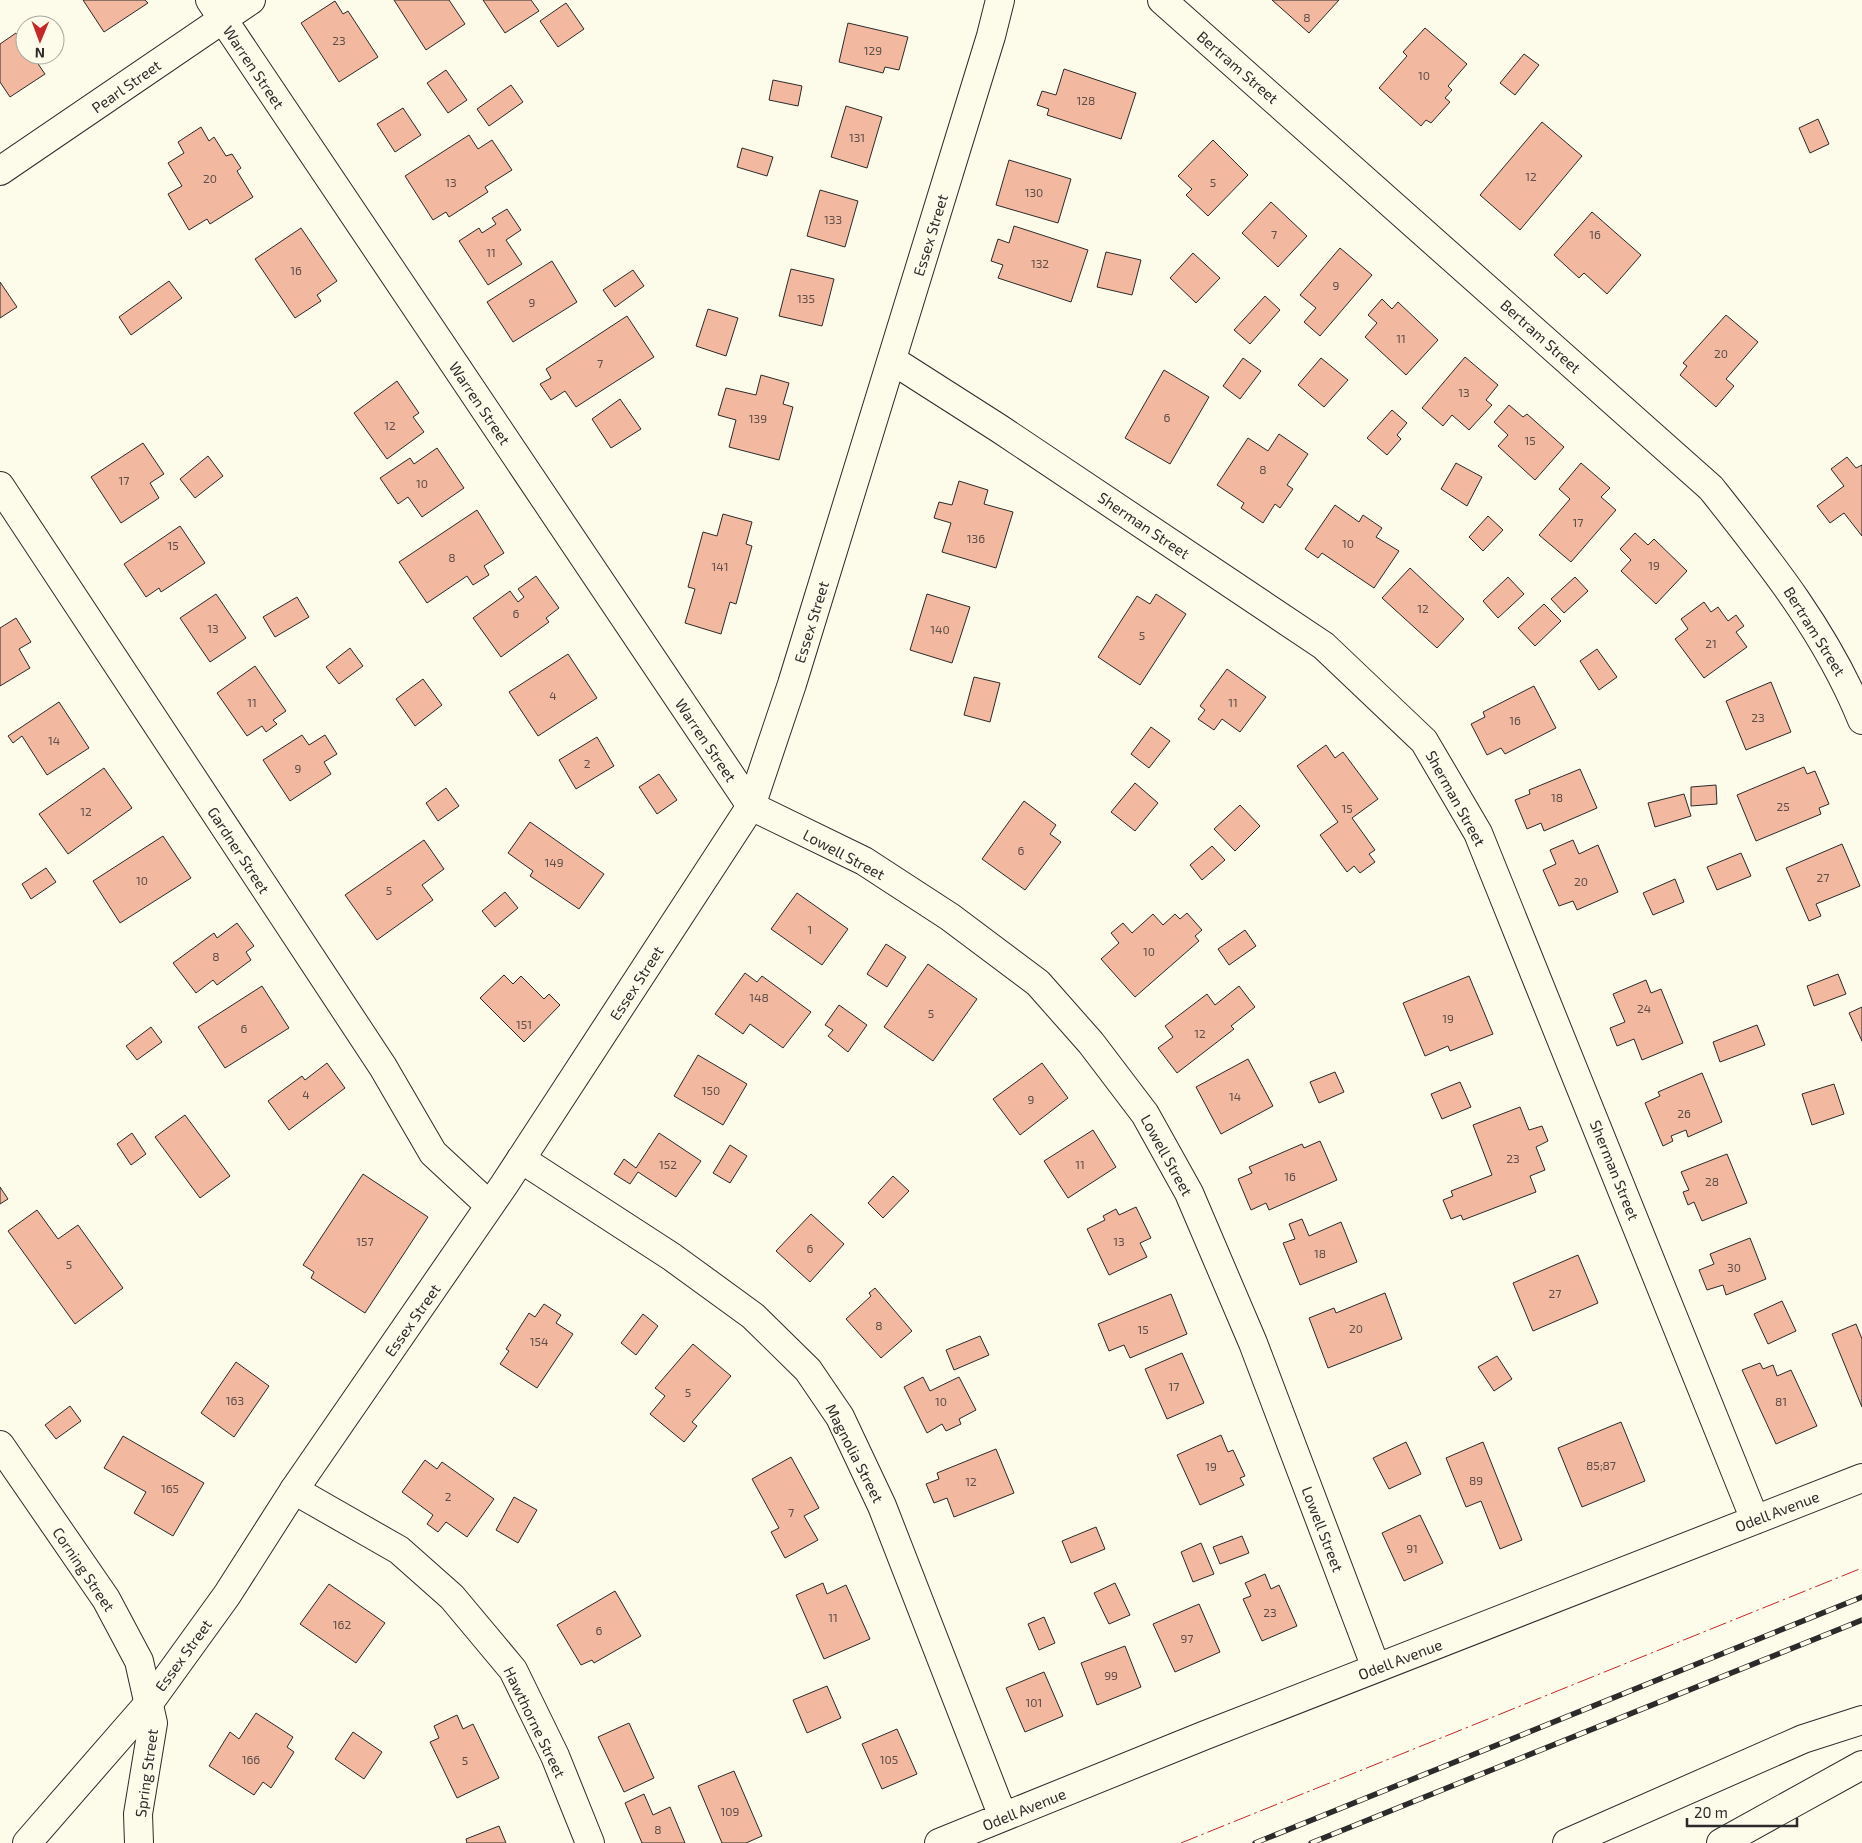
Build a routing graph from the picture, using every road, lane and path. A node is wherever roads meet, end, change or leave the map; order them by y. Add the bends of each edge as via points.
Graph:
1 (252, 0) edge
2 (1000, 0) edge
3 (1162, 0) edge
4 (216, 10) edge
5 (0, 171) edge
6 (892, 360) junction
7 (0, 486) edge
8 (1862, 720) edge
9 (751, 806) junction
10 (521, 1159) junction
11 (489, 1204) junction
12 (0, 1445) edge
13 (1862, 1478) edge
14 (294, 1490) junction
15 (1754, 1520) junction
16 (1376, 1668) junction
17 (149, 1703) junction
18 (1862, 1720) edge
19 (1862, 1766) edge
20 (1003, 1817) junction
21 (27, 1843) edge
22 (139, 1843) edge
23 (590, 1843) edge
24 (939, 1843) edge
25 (1567, 1843) edge
26 (1721, 1843) edge

1 - 4 street, Pearl Street
2 - 6 street, Essex Street
3 - 8 street, Bertram Street via 1711,488 1815,626 1847,682
4 - 5 street, Pearl Street
4 - 9 street, Warren Street
6 - 9 street, Essex Street
6 - 15 street, Sherman Street via 1324,646 1424,741 1478,833
7 - 11 street, Gardner Street via 377,1059 433,1153
9 - 10 street, Essex Street
9 - 16 street, Lowell Street via 864,861 950,917 1038,983 1145,1114 1189,1193 1249,1334
10 - 11 street, Essex Street
10 - 20 street, Magnolia Street via 672,1257 753,1316 808,1370 840,1416 882,1506
11 - 14 street, Essex Street
12 - 17 street, Corning Street via 106,1599 140,1661
13 - 15 street, Odell Avenue
14 - 17 street, Essex Street via 227,1595
14 - 23 street, Hawthorne Street via 398,1550 452,1597 513,1670 555,1756
15 - 16 street, Odell Avenue
16 - 20 street, Odell Avenue
17 - 21 street, Essex Street
17 - 22 street, Spring Street via 153,1722 138,1814
18 - 25 street via 1803,1738
19 - 26 street
20 - 24 street, Odell Avenue

